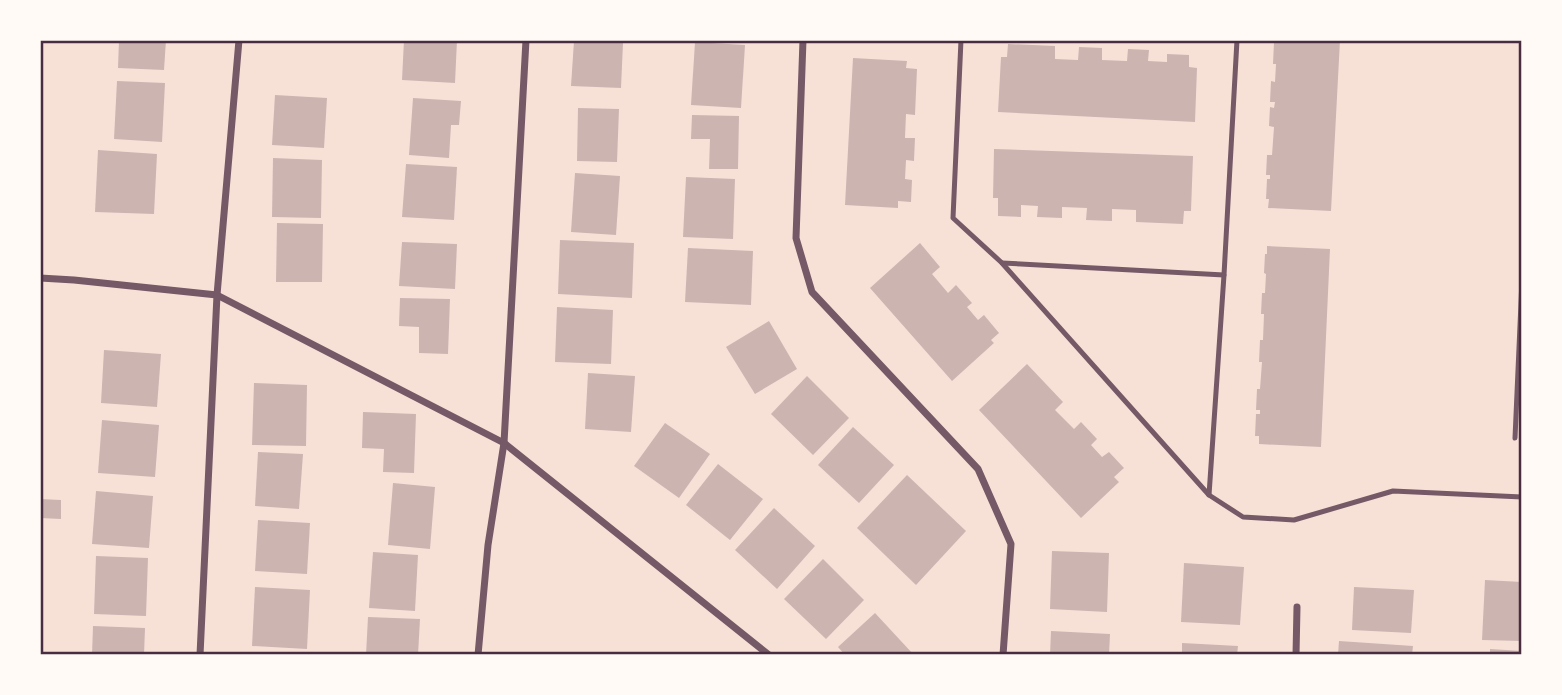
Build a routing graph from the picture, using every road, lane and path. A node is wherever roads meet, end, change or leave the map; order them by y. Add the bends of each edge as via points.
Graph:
1 (239, 40) edge
2 (526, 40) edge
3 (803, 40) edge
4 (961, 40) edge
5 (1237, 40) edge
6 (1002, 263) junction
7 (1224, 275) junction
8 (40, 278) edge
9 (1522, 280) edge
10 (217, 295) junction
11 (1521, 309) edge
12 (1515, 438) dead end
13 (504, 443) junction
14 (1209, 495) junction
15 (1522, 497) edge
16 (1297, 607) dead end
17 (200, 655) edge
18 (478, 655) edge
19 (768, 655) edge
20 (1003, 655) edge
21 (1296, 655) edge

1 - 10 street
2 - 13 street
3 - 20 street via 796,238 812,292 978,469 1011,544
4 - 6 lane via 953,218
5 - 7 lane
6 - 7 lane
6 - 14 lane
7 - 14 lane
8 - 10 street
9 - 11 lane
10 - 13 street
10 - 17 street
11 - 12 lane
13 - 18 street
13 - 19 street
14 - 15 lane via 1243,517 1294,520 1393,491
16 - 21 street

